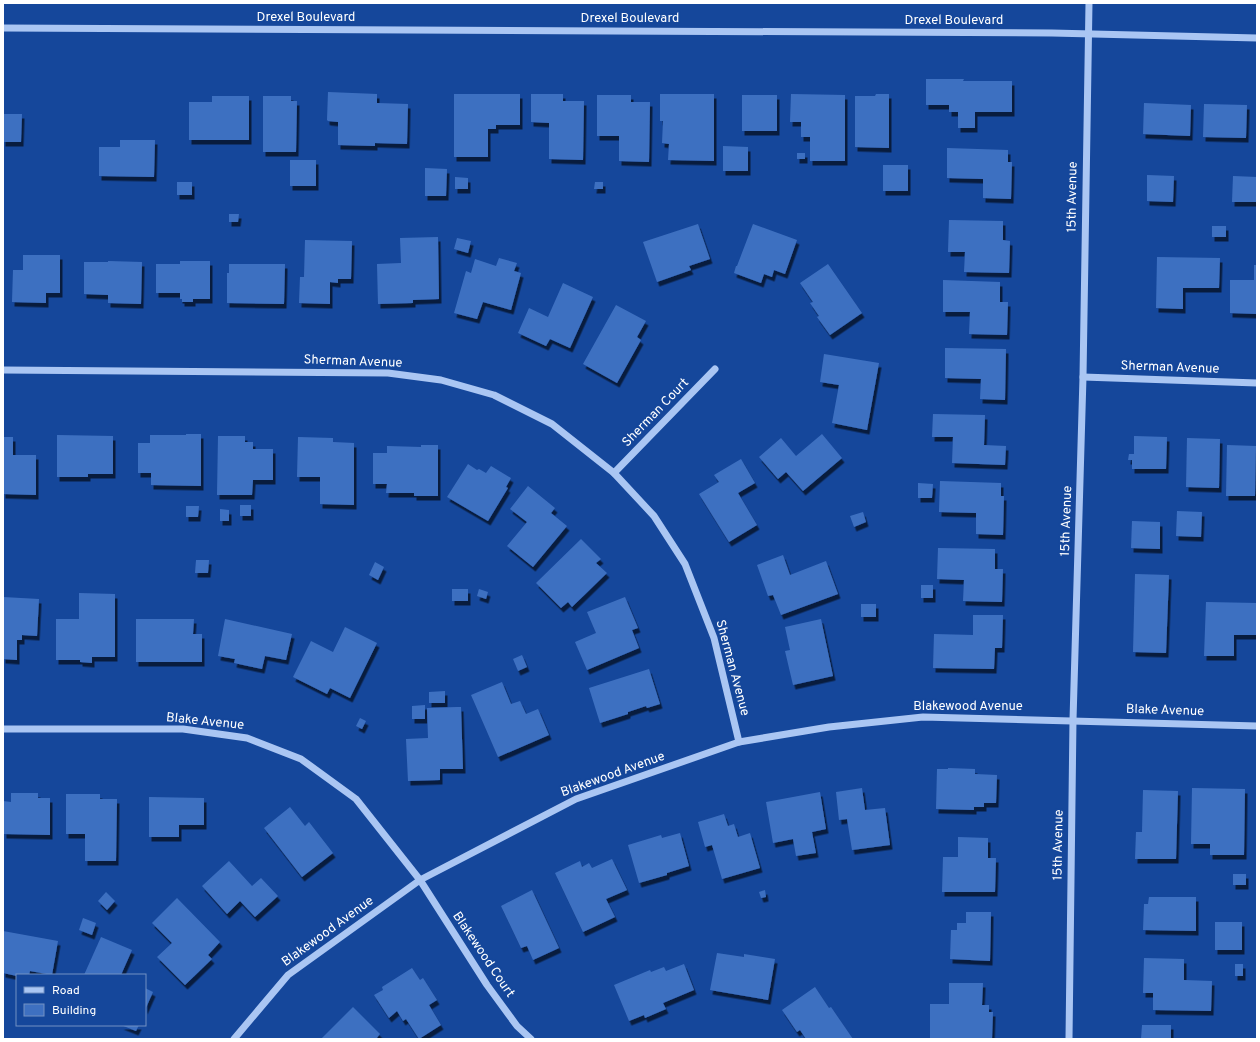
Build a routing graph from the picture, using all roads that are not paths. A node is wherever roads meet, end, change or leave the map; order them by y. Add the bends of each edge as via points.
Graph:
1 (1089, 3) edge
2 (3, 28) edge
3 (1088, 34) junction
4 (1257, 38) edge
5 (715, 369) dead end
6 (3, 370) edge
7 (1082, 378) junction
8 (1257, 383) edge
9 (614, 473) junction
10 (1073, 720) junction
11 (1257, 726) edge
12 (3, 729) edge
13 (739, 742) junction
14 (420, 880) junction
15 (234, 1039) edge
16 (531, 1039) edge
17 (1068, 1039) edge

1 - 3 street, 15th Avenue
2 - 3 street, Drexel Boulevard
3 - 4 street, Drexel Boulevard
3 - 7 street, 15th Avenue
5 - 9 street, Sherman Court
6 - 9 street, Sherman Avenue via 388,373 441,380 494,395 552,424
7 - 8 street, Sherman Avenue
7 - 10 street, 15th Avenue
9 - 13 street, Sherman Avenue via 654,516 685,564 714,638
10 - 11 street, Blake Avenue
10 - 13 street, Blakewood Avenue via 923,717 829,727
10 - 17 street, 15th Avenue
12 - 14 street, Blake Avenue via 183,729 247,738 301,759 356,799
13 - 14 street, Blakewood Avenue via 576,799
14 - 15 street, Blakewood Avenue via 288,975
14 - 16 street, Blakewood Court via 487,985 517,1026

